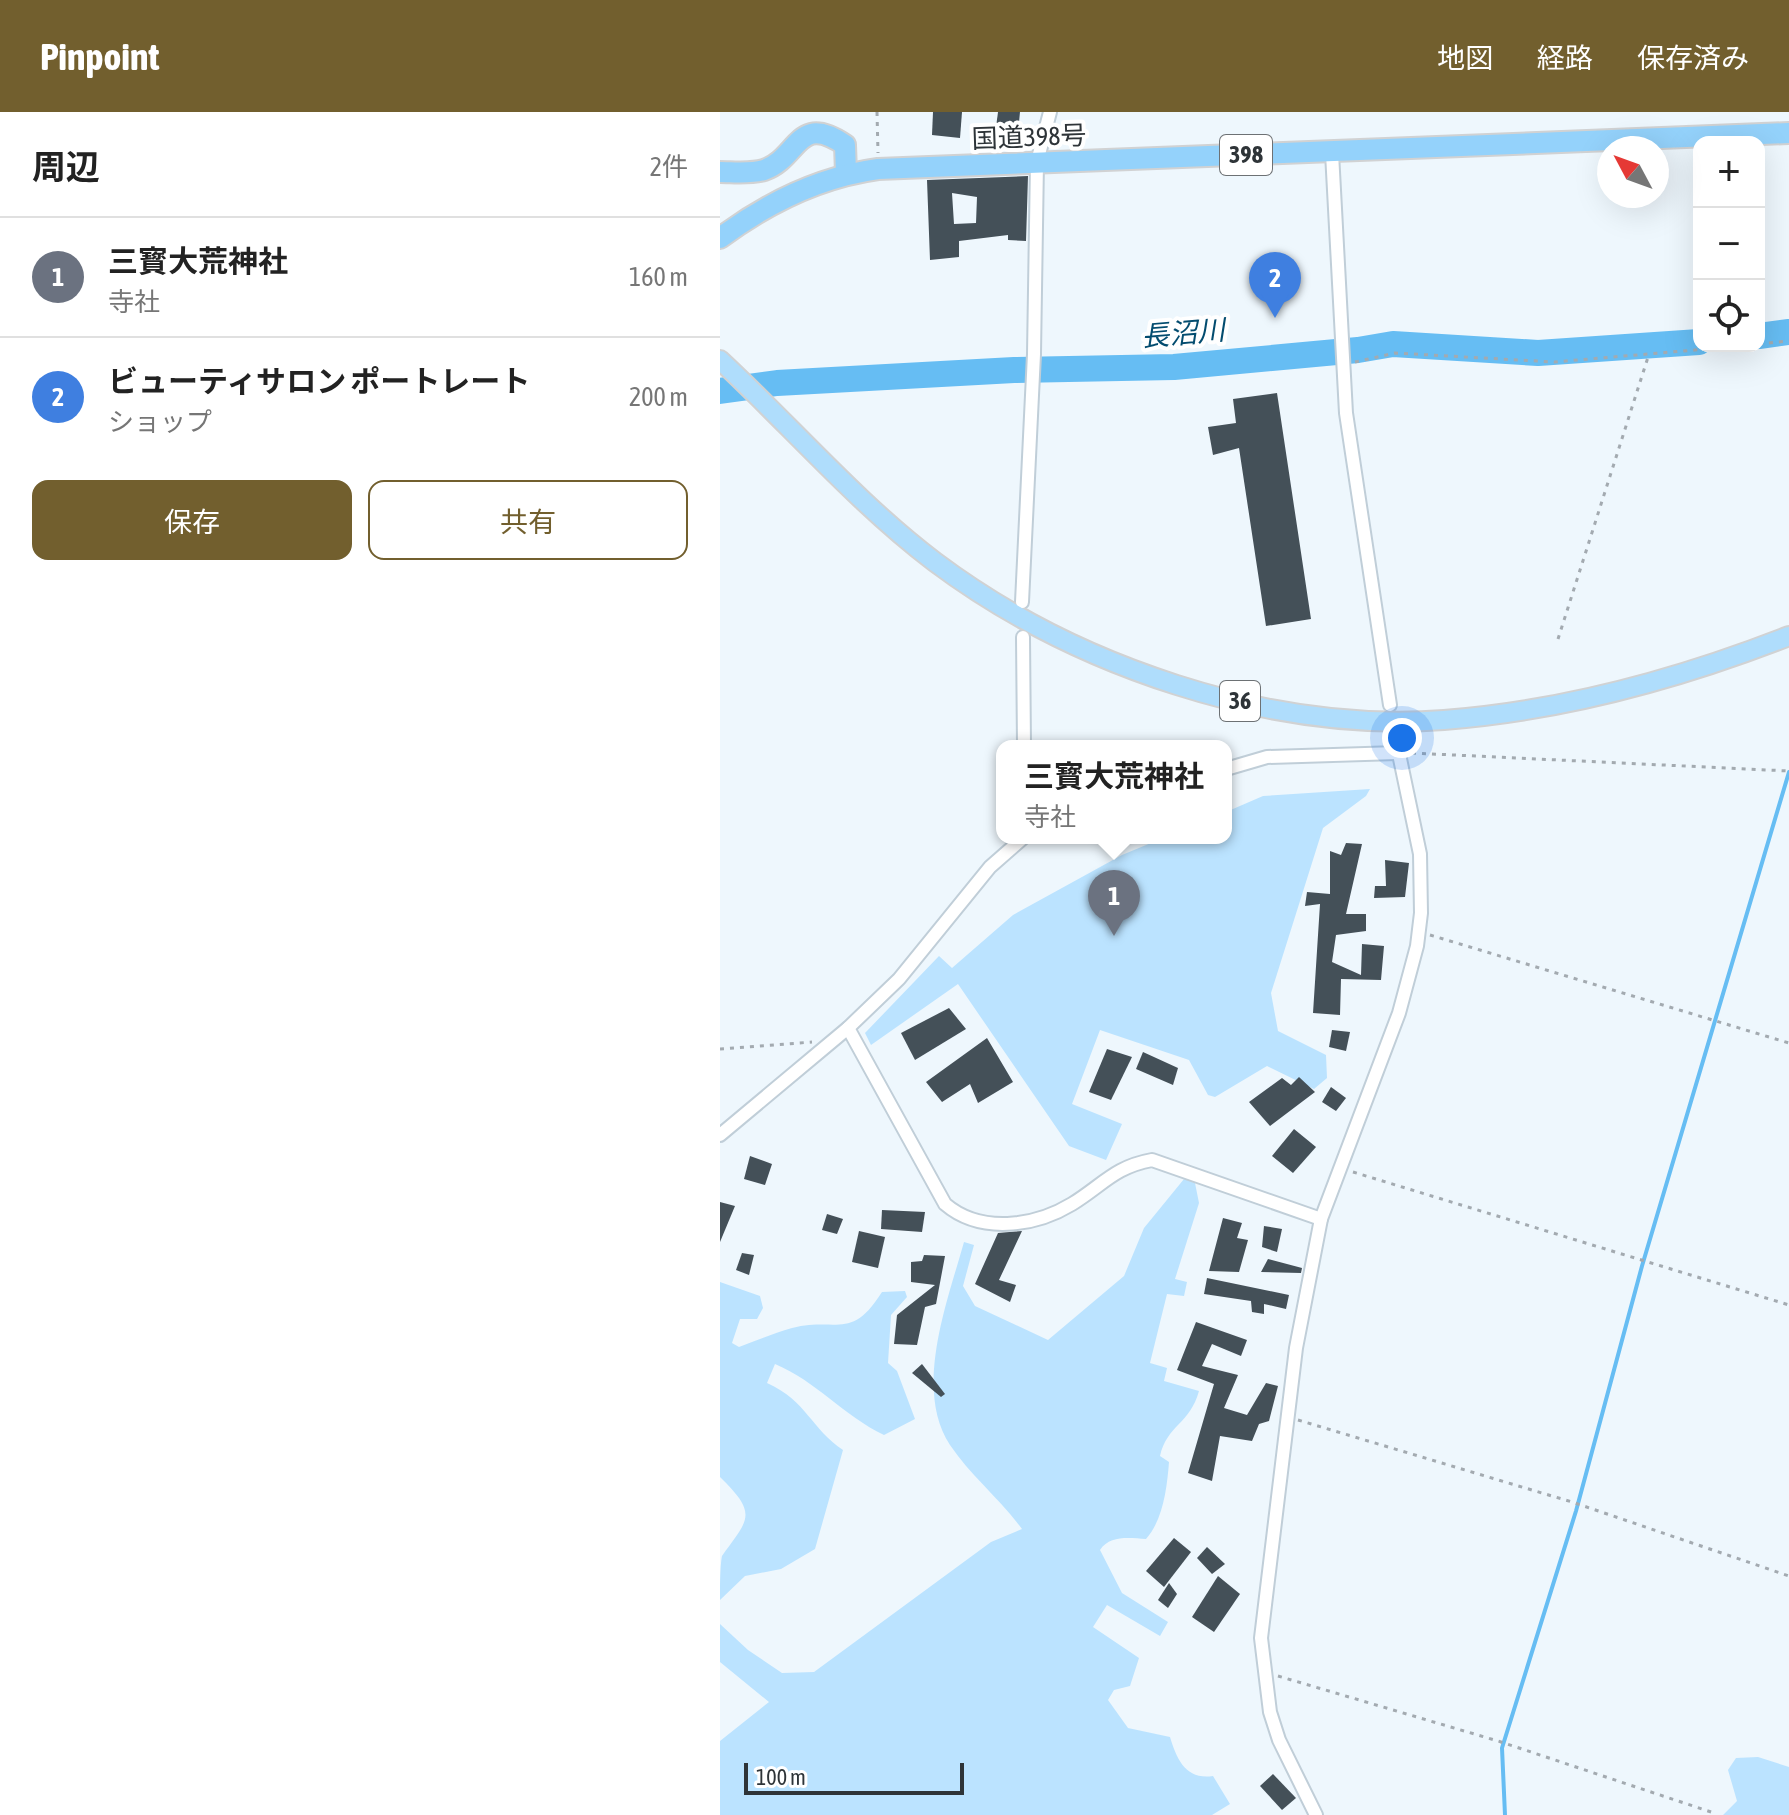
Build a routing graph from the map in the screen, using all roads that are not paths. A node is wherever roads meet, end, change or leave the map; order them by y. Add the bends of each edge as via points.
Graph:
1 (1050, 112) edge
2 (1789, 133) edge
3 (1332, 153) junction
4 (1037, 162) junction
5 (720, 172) edge
6 (846, 173) junction
7 (720, 238) edge
8 (720, 360) edge
9 (1022, 602) dead end
10 (1023, 637) dead end
11 (1780, 640) edge
12 (1390, 705) dead end
13 (1395, 735) dead end
14 (1024, 740) edge
15 (1397, 753) junction
16 (1232, 767) edge
17 (1016, 844) edge
18 (848, 1028) junction
19 (720, 1135) edge
20 (1321, 1219) junction
21 (1316, 1815) edge

1 - 4 street
2 - 3 highway, 国道398号 / 398
3 - 4 highway, 国道398号 / 398
3 - 12 street via 1348,426
4 - 6 highway, 国道398号 / 398
4 - 9 street
5 - 6 highway via 763,170 776,163 800,134 814,130 832,134 845,145
6 - 7 highway, 国道398号 / 398 via 780,200
8 - 11 main road, 36 via 881,518 936,563 1057,637 1176,686 1295,712 1442,720 1581,701
10 - 14 street
13 - 15 street
15 - 16 street via 1267,757
15 - 20 street via 1420,854 1419,931 1399,1013
17 - 18 street via 990,867 899,979
18 - 19 street
18 - 20 street via 945,1204 961,1218 981,1225 1049,1216 1127,1165 1152,1160
20 - 21 street via 1287,1416 1262,1623 1263,1671 1279,1740

